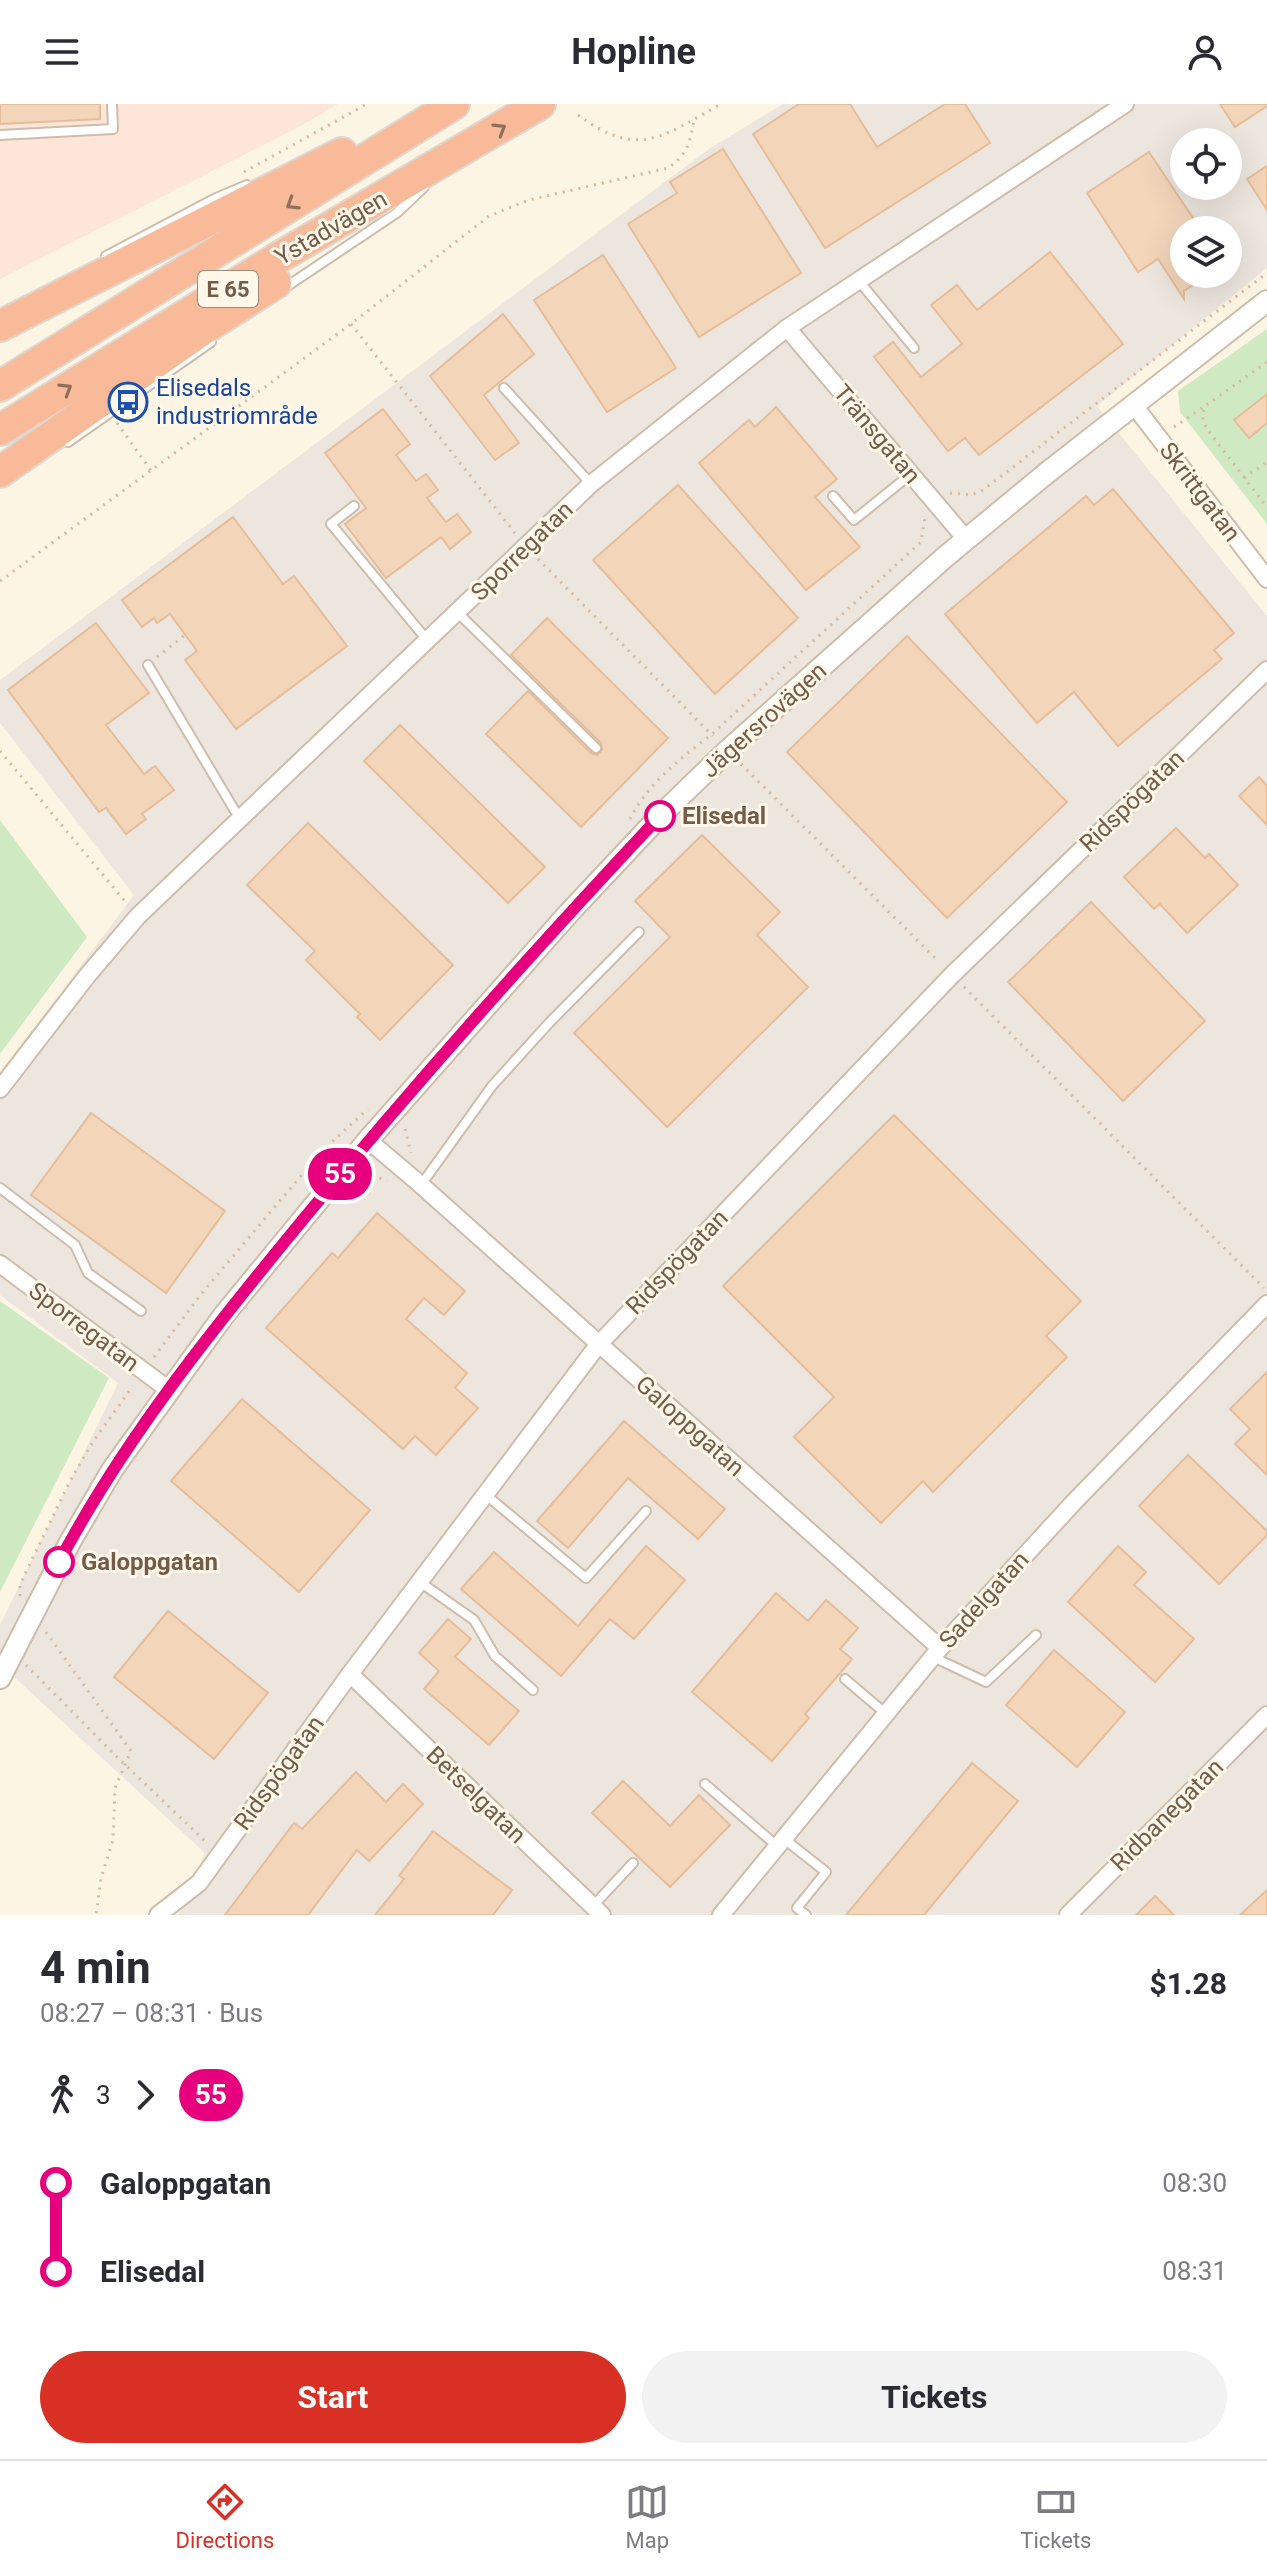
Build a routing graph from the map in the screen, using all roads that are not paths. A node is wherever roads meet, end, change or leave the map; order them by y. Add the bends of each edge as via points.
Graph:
1 (112, 104) edge
2 (452, 104) edge
3 (540, 104) edge
4 (1125, 104) edge
5 (0, 135) edge
6 (460, 153) junction
7 (256, 181) dead end
8 (424, 187) junction
9 (100, 260) dead end
10 (859, 281) junction
11 (63, 282) dead end
12 (1267, 301) edge
13 (256, 307) dead end
14 (0, 320) edge
15 (0, 326) edge
16 (787, 328) junction
17 (219, 336) dead end
18 (914, 348) dead end
19 (0, 386) edge
20 (504, 388) dead end
21 (1133, 404) junction
22 (0, 430) edge
23 (63, 446) dead end
24 (0, 472) edge
25 (911, 474) junction
26 (591, 484) junction
27 (833, 496) dead end
28 (354, 506) dead end
29 (966, 539) junction
30 (1267, 579) edge
31 (457, 612) junction
32 (428, 640) junction
33 (148, 665) road end
34 (1267, 670) edge
35 (596, 748) dead end
36 (242, 817) junction
37 (639, 932) dead end
38 (0, 1089) edge
39 (368, 1140) junction
40 (421, 1185) junction
41 (0, 1188) edge
42 (0, 1264) edge
43 (1267, 1301) edge
44 (141, 1311) dead end
45 (598, 1345) junction
46 (169, 1390) junction
47 (485, 1494) junction
48 (646, 1511) dead end
49 (420, 1581) junction
50 (1036, 1635) dead end
51 (936, 1652) junction
52 (350, 1674) junction
53 (0, 1678) edge
54 (845, 1679) dead end
55 (533, 1690) dead end
56 (885, 1713) junction
57 (1267, 1715) edge
58 (705, 1784) dead end
59 (780, 1842) junction
60 (633, 1863) dead end
61 (598, 1911) edge
62 (158, 1915) edge
63 (721, 1915) edge
64 (806, 1915) edge
65 (1068, 1915) edge

1 - 5 lane via 113,129
2 - 15 highway via 326,155
2 -> 19 highway, Ystadvägen / E 65
6 -> 3 highway, Ystadvägen
4 - 10 street, Sporregatan
6 - 8 highway
22 -> 6 highway, Ystadvägen / E 65 via 276,259
7 - 9 lane
8 - 13 lane, Ystadvägen via 398,212
8 - 24 highway via 204,329
10 - 16 street, Sporregatan
10 - 18 lane
11 - 14 lane
12 - 21 street, Jägersrovägen
16 - 25 street, Tränsgatan
16 - 26 street, Sporregatan
17 - 23 lane
20 - 26 lane
21 - 29 street, Jägersrovägen
21 - 30 street, Skrittgatan
25 - 27 lane via 854,520
25 - 29 street, Tränsgatan
26 - 31 street, Sporregatan
28 - 32 lane via 331,524
29 - 39 street, Jägersrovägen via 660,816
31 - 32 street, Sporregatan
31 - 35 lane
32 - 36 street, Sporregatan
33 - 36 lane
34 - 45 street, Ridspögatan via 952,975
36 - 38 street, Sporregatan via 138,916
37 - 40 lane via 492,1086
39 - 40 street, Galoppgatan
39 - 46 street, Jägersrovägen
40 - 45 street, Galoppgatan
41 - 44 lane via 75,1245 88,1273
42 - 46 street, Sporregatan
43 - 51 street, Sadelgatan
45 - 47 street, Ridspögatan
45 - 51 street, Galoppgatan
46 - 53 street, Jägersrovägen via 112,1470
47 - 48 lane via 586,1578
47 - 49 street, Ridspögatan
49 - 52 street, Ridspögatan
49 - 55 lane via 474,1620 495,1656
50 - 51 lane via 986,1682
51 - 56 street, Sadelgatan
52 - 61 street, Betselgatan
52 - 62 street, Ridspögatan via 199,1883
54 - 56 lane
56 - 59 street, Sadelgatan
57 - 65 street, Ridbanegatan
58 - 59 lane
59 - 63 street, Sadelgatan
59 - 64 lane via 826,1872 797,1908
60 - 61 lane

